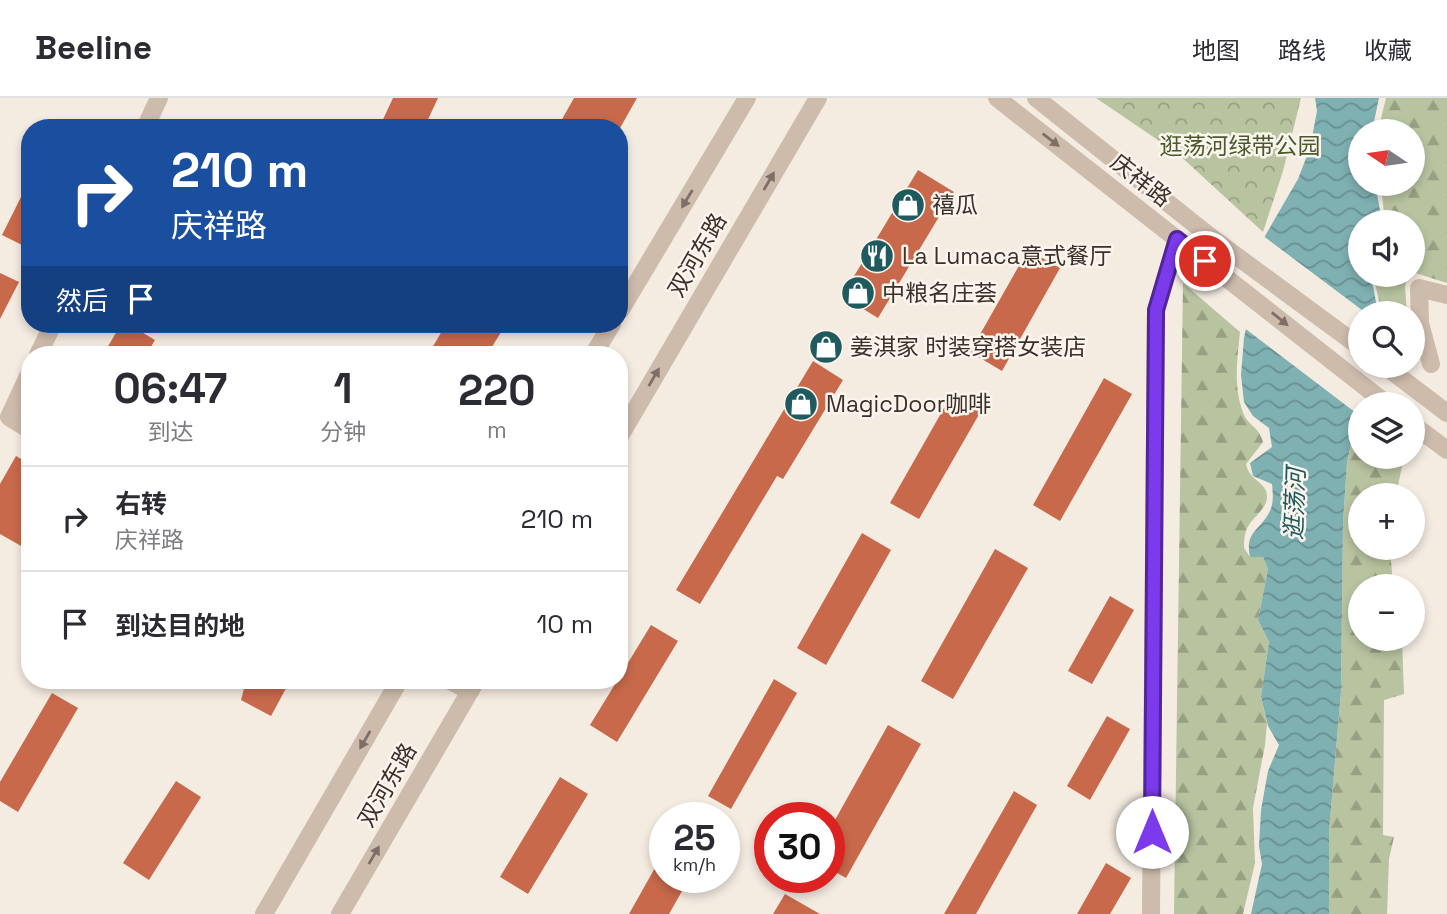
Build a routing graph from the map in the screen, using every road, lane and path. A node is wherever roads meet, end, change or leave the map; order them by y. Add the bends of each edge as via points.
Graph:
1 (159, 98) edge
2 (747, 98) edge
3 (818, 98) edge
4 (997, 98) edge
5 (1036, 98) edge
6 (149, 119) edge
7 (1177, 239) junction
8 (1447, 295) edge
9 (628, 299) edge
10 (1348, 338) edge
11 (1431, 364) dead end
12 (1401, 378) edge
13 (21, 390) edge
14 (1372, 392) edge
15 (1447, 412) edge
16 (628, 422) edge
17 (4, 423) edge
18 (21, 428) edge
19 (1425, 434) edge
20 (1447, 450) edge
21 (394, 689) edge
22 (471, 689) edge
23 (264, 914) edge
24 (340, 914) edge
25 (1151, 914) edge

1 - 6 street
2 -> 9 street, 双河东路
16 -> 3 street, 双河东路
4 -> 7 street, 庆祥路
5 - 10 street, 庆祥路
7 -> 14 street, 庆祥路
7 - 25 street via 1156,310
8 - 11 street via 1419,288 1420,323
12 - 15 street
13 - 17 street
17 - 18 street
19 - 20 street
21 -> 23 street, 双河东路
24 -> 22 street, 双河东路

